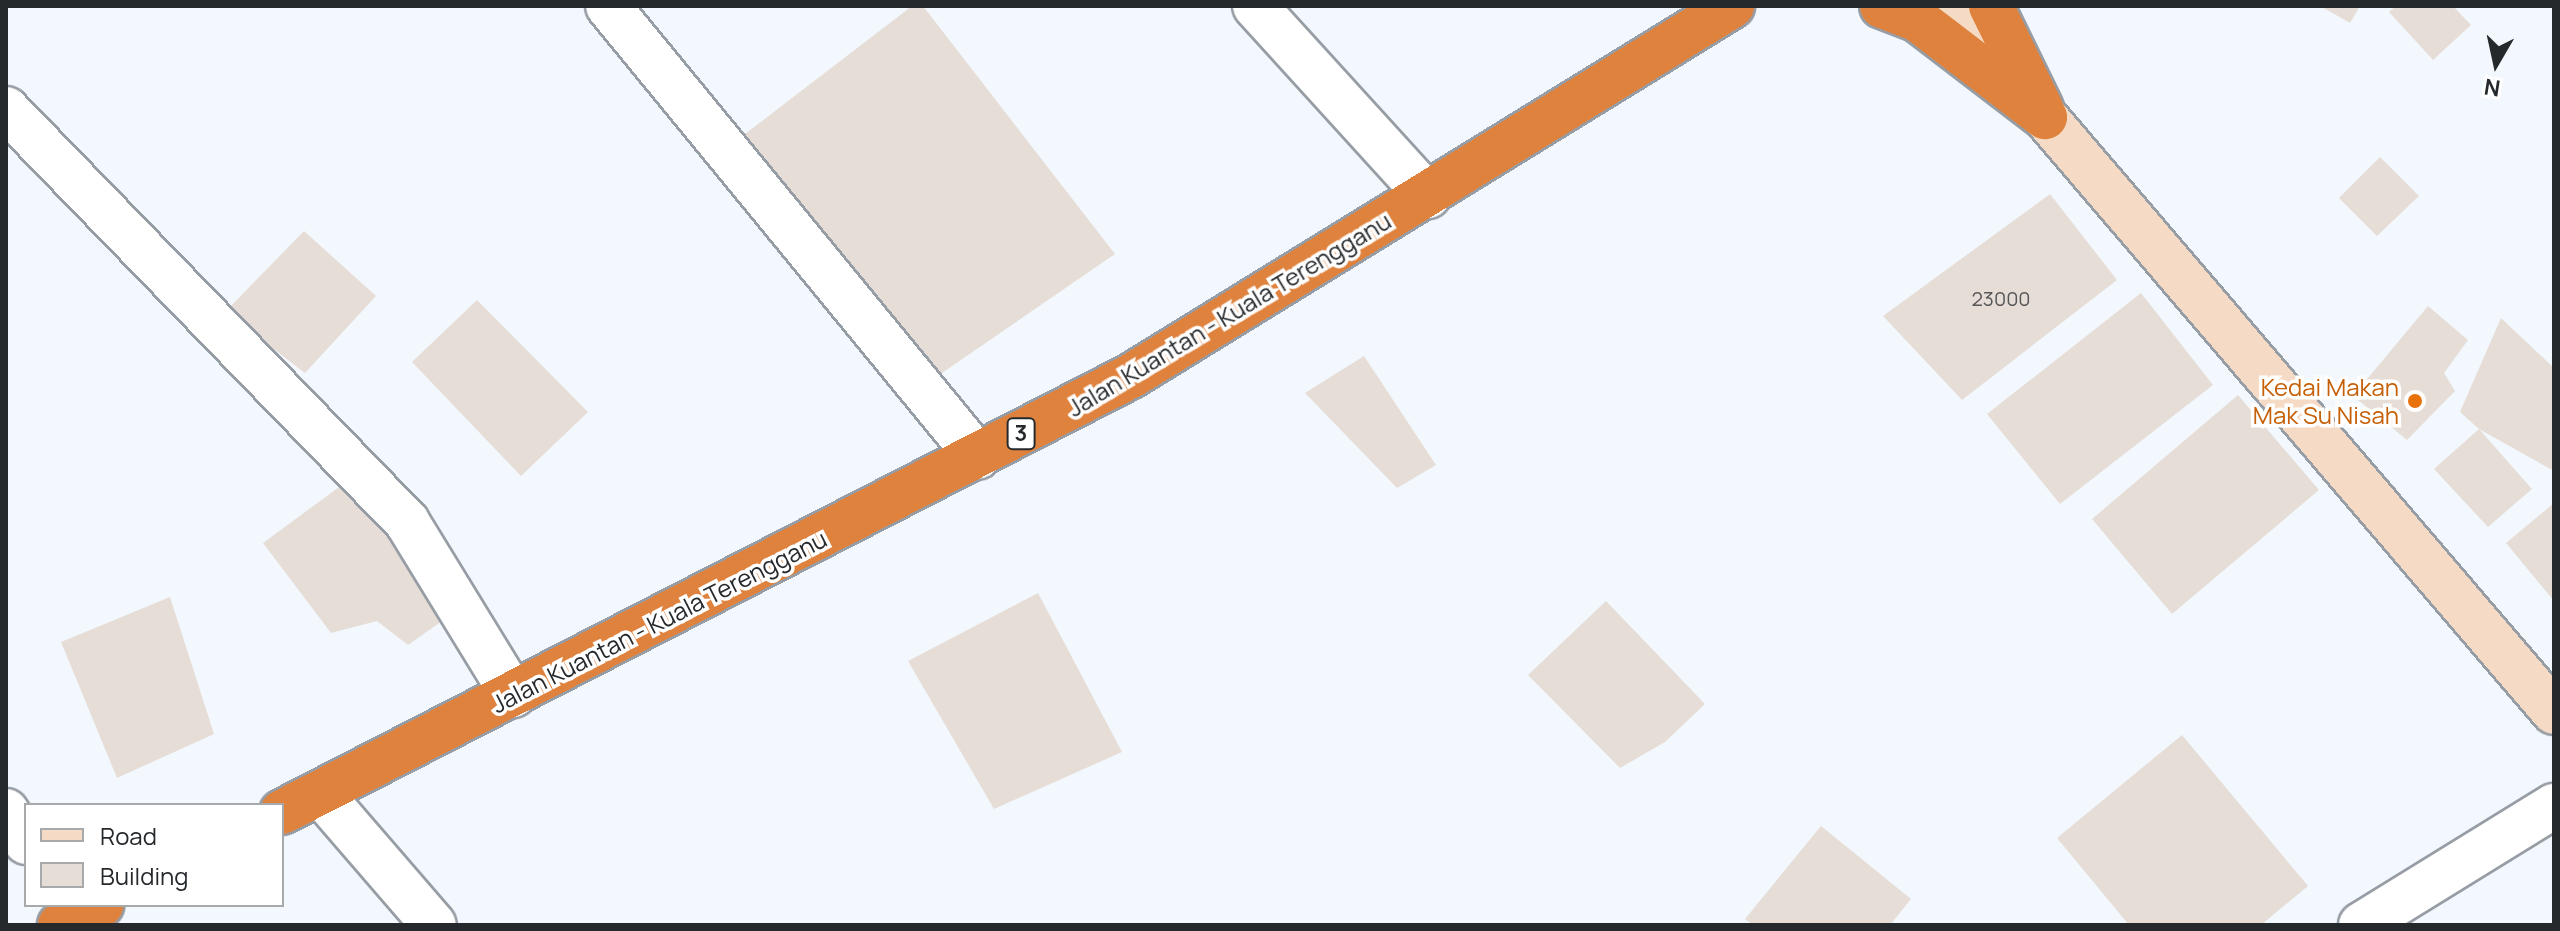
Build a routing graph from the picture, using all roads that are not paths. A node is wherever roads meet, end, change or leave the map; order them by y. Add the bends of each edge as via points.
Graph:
1 (608, 6) edge
2 (1255, 6) edge
3 (1732, 6) edge
4 (1882, 6) edge
5 (1941, 6) edge
6 (1991, 6) edge
7 (6, 109) edge
8 (2045, 117) junction
9 (1428, 196) junction
10 (978, 457) junction
11 (513, 695) junction
12 (2554, 712) edge
13 (320, 793) junction
14 (2554, 806) edge
15 (6, 811) edge
16 (284, 811) edge
17 (24, 839) edge
18 (434, 925) edge
19 (2361, 925) edge

1 - 10 street
2 - 9 street
3 - 9 highway, Jalan Kuantan - Kuala Terengganu / 3
4 - 8 highway via 1918,20
5 - 8 street
6 - 8 highway
7 - 11 street via 407,522
8 - 12 street
9 - 10 highway, Jalan Kuantan - Kuala Terengganu / 3 via 1131,376
10 - 11 highway, Jalan Kuantan - Kuala Terengganu / 3
11 - 13 highway, Jalan Kuantan - Kuala Terengganu / 3
13 - 16 highway, Jalan Kuantan - Kuala Terengganu / 3
13 - 18 street
14 - 19 street
15 - 17 street

